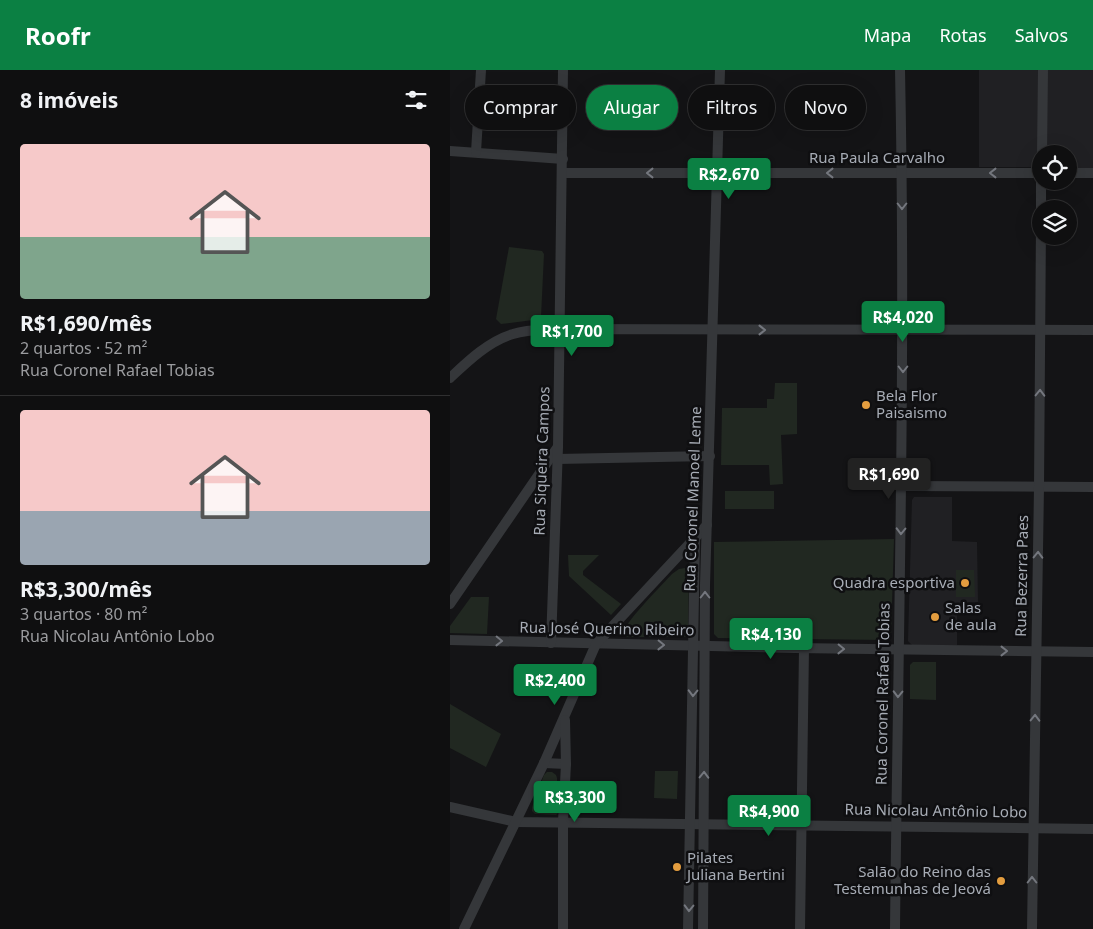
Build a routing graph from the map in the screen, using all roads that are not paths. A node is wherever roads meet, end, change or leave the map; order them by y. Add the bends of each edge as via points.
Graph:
1 (481, 70) edge
2 (563, 70) edge
3 (720, 70) edge
4 (900, 70) edge
5 (1043, 70) edge
6 (1042, 145) edge
7 (450, 151) edge
8 (476, 152) junction
9 (563, 160) junction
10 (902, 172) junction
11 (563, 173) junction
12 (1032, 173) edge
13 (1077, 173) edge
14 (1093, 173) edge
15 (717, 174) junction
16 (1041, 245) edge
17 (560, 329) junction
18 (713, 330) junction
19 (1041, 330) junction
20 (1093, 330) edge
21 (903, 331) junction
22 (450, 378) edge
23 (558, 447) junction
24 (710, 456) junction
25 (557, 459) junction
26 (902, 486) junction
27 (1039, 487) junction
28 (1093, 487) edge
29 (707, 525) junction
30 (695, 539) junction
31 (694, 568) junction
32 (706, 568) junction
33 (450, 604) edge
34 (450, 640) edge
35 (551, 643) junction
36 (596, 644) junction
37 (706, 645) junction
38 (694, 646) junction
39 (804, 648) junction
40 (898, 650) junction
41 (1036, 651) junction
42 (1093, 652) edge
43 (564, 716) junction
44 (544, 763) junction
45 (566, 764) junction
46 (450, 807) edge
47 (563, 821) junction
48 (516, 822) junction
49 (691, 824) junction
50 (704, 824) junction
51 (802, 824) junction
52 (896, 826) junction
53 (1033, 828) junction
54 (1093, 829) edge
55 (464, 929) edge
56 (563, 929) edge
57 (688, 929) edge
58 (703, 929) edge
59 (800, 929) edge
60 (895, 929) edge
61 (1032, 929) edge

1 - 8 street
2 - 9 street, Rua Siqueira Campos
3 - 15 street, Rua Coronel Manoel Leme
4 - 10 street, Rua Coronel Rafael Tobias
5 - 6 street
7 - 8 street
8 - 9 street
9 - 11 street, Rua Siqueira Campos
12 -> 10 street, Rua Paula Carvalho
10 -> 15 street, Rua Paula Carvalho
10 -> 21 street, Rua Coronel Rafael Tobias
15 -> 11 street, Rua Paula Carvalho
11 - 17 street, Rua Siqueira Campos
13 - 14 street
15 - 18 street, Rua Coronel Manoel Leme
16 - 19 street, Rua Bezerra Paes
17 - 18 street
17 - 22 street via 512,334 468,360
17 - 23 street, Rua Siqueira Campos
18 -> 21 street
18 - 24 street, Rua Coronel Manoel Leme
19 - 20 street
19 - 21 street
27 -> 19 street, Rua Bezerra Paes
21 -> 26 street, Rua Coronel Rafael Tobias
23 - 25 street, Rua Siqueira Campos
23 - 33 street
24 - 25 street
24 - 29 street, Rua Coronel Manoel Leme
25 - 35 street, Rua Siqueira Campos
26 - 27 street
26 -> 40 street, Rua Coronel Rafael Tobias
27 - 28 street
41 -> 27 street, Rua Bezerra Paes
29 - 30 street
29 - 32 street, Rua Coronel Manoel Leme
30 - 31 street, Rua Coronel Manoel Leme
30 - 36 street
31 - 32 street
31 - 38 street, Rua Coronel Manoel Leme
37 -> 32 street, Rua Coronel Manoel Leme
34 -> 35 street, Rua José Querino Ribeiro
35 - 36 street, Rua José Querino Ribeiro
36 -> 38 street, Rua José Querino Ribeiro
36 - 43 street
37 - 38 street, Rua José Querino Ribeiro
37 - 39 street, Rua José Querino Ribeiro
50 -> 37 street, Rua Coronel Manoel Leme
38 -> 49 street, Rua Coronel Manoel Leme
39 -> 40 street, Rua José Querino Ribeiro
39 - 51 street
40 -> 41 street, Rua José Querino Ribeiro
40 -> 52 street, Rua Coronel Rafael Tobias
41 - 42 street, Rua José Querino Ribeiro
53 -> 41 street, Rua Bezerra Paes
43 - 44 street
43 - 45 street
44 - 45 street
44 - 48 street
45 - 47 street
46 - 48 street, Rua Nicolau Antônio Lobo
47 - 48 street, Rua Nicolau Antônio Lobo
47 - 49 street, Rua Nicolau Antônio Lobo
47 - 56 street
48 - 55 street
49 - 50 street, Rua Nicolau Antônio Lobo
49 -> 57 street, Rua Coronel Manoel Leme
50 - 51 street, Rua Nicolau Antônio Lobo
50 - 58 street, Rua Coronel Manoel Leme
51 - 52 street, Rua Nicolau Antônio Lobo
51 - 59 street
52 - 53 street, Rua Nicolau Antônio Lobo
52 - 60 street, Rua Coronel Rafael Tobias
53 - 54 street, Rua Nicolau Antônio Lobo
61 -> 53 street, Rua Bezerra Paes

